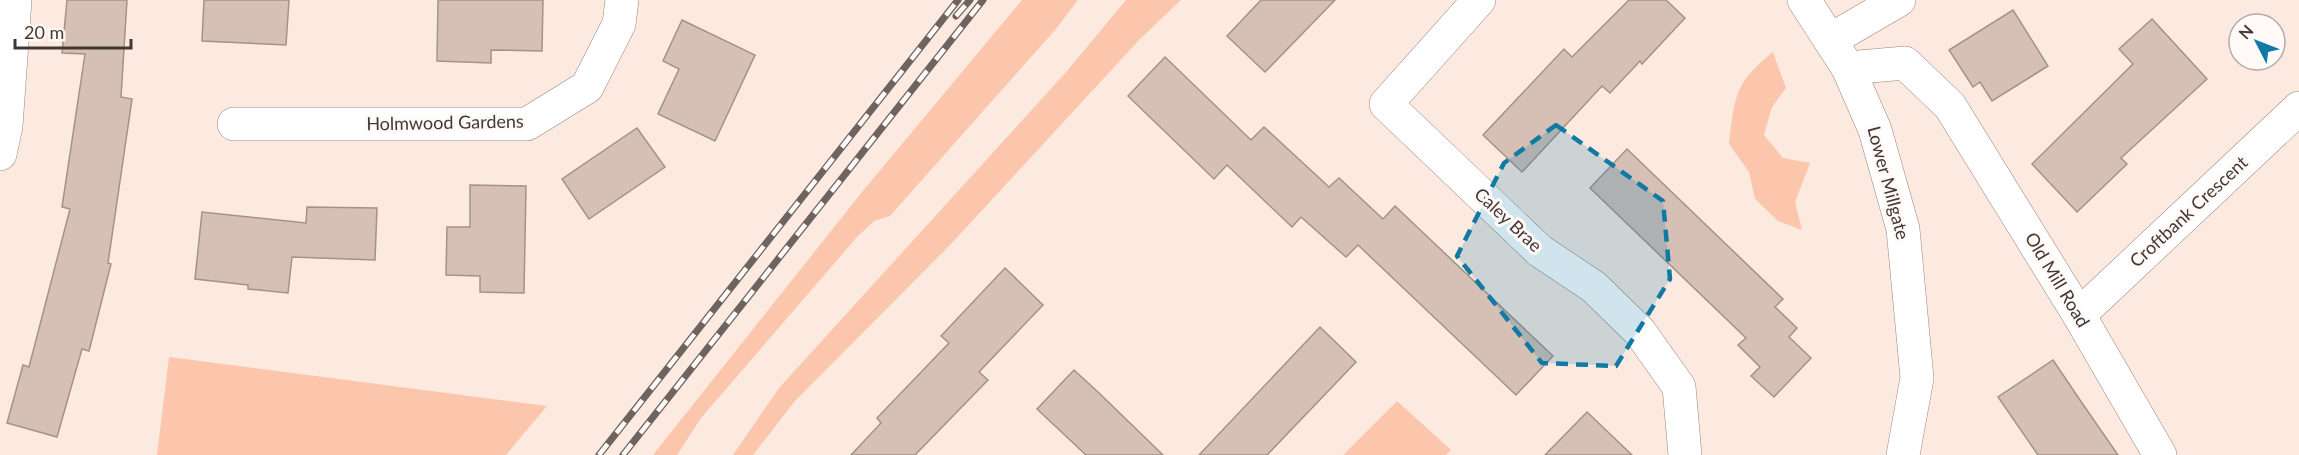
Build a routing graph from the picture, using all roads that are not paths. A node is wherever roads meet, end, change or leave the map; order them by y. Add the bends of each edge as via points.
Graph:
1 (15, 0) edge
2 (622, 0) edge
3 (1479, 0) edge
4 (1804, 0) edge
5 (1899, 0) edge
6 (1832, 39) junction
7 (1848, 68) junction
8 (2299, 108) edge
9 (234, 124) dead end
10 (0, 154) edge
11 (2079, 315) junction
12 (1686, 455) edge
13 (1903, 455) edge
14 (2160, 455) edge

1 - 10 street via 6,126
2 - 9 street, Holmwood Gardens via 619,24 587,87 526,124
3 - 12 street, Caley Brae via 1386,104 1540,251 1594,287 1640,332 1679,387
4 - 6 street, Lower Millgate
5 - 6 street
6 - 7 street, Lower Millgate
7 - 11 street, Old Mill Road via 1905,63 1950,106
7 - 13 street, Lower Millgate via 1875,130 1903,229 1917,378
8 - 11 street, Croftbank Crescent
11 - 14 street, Old Mill Road

